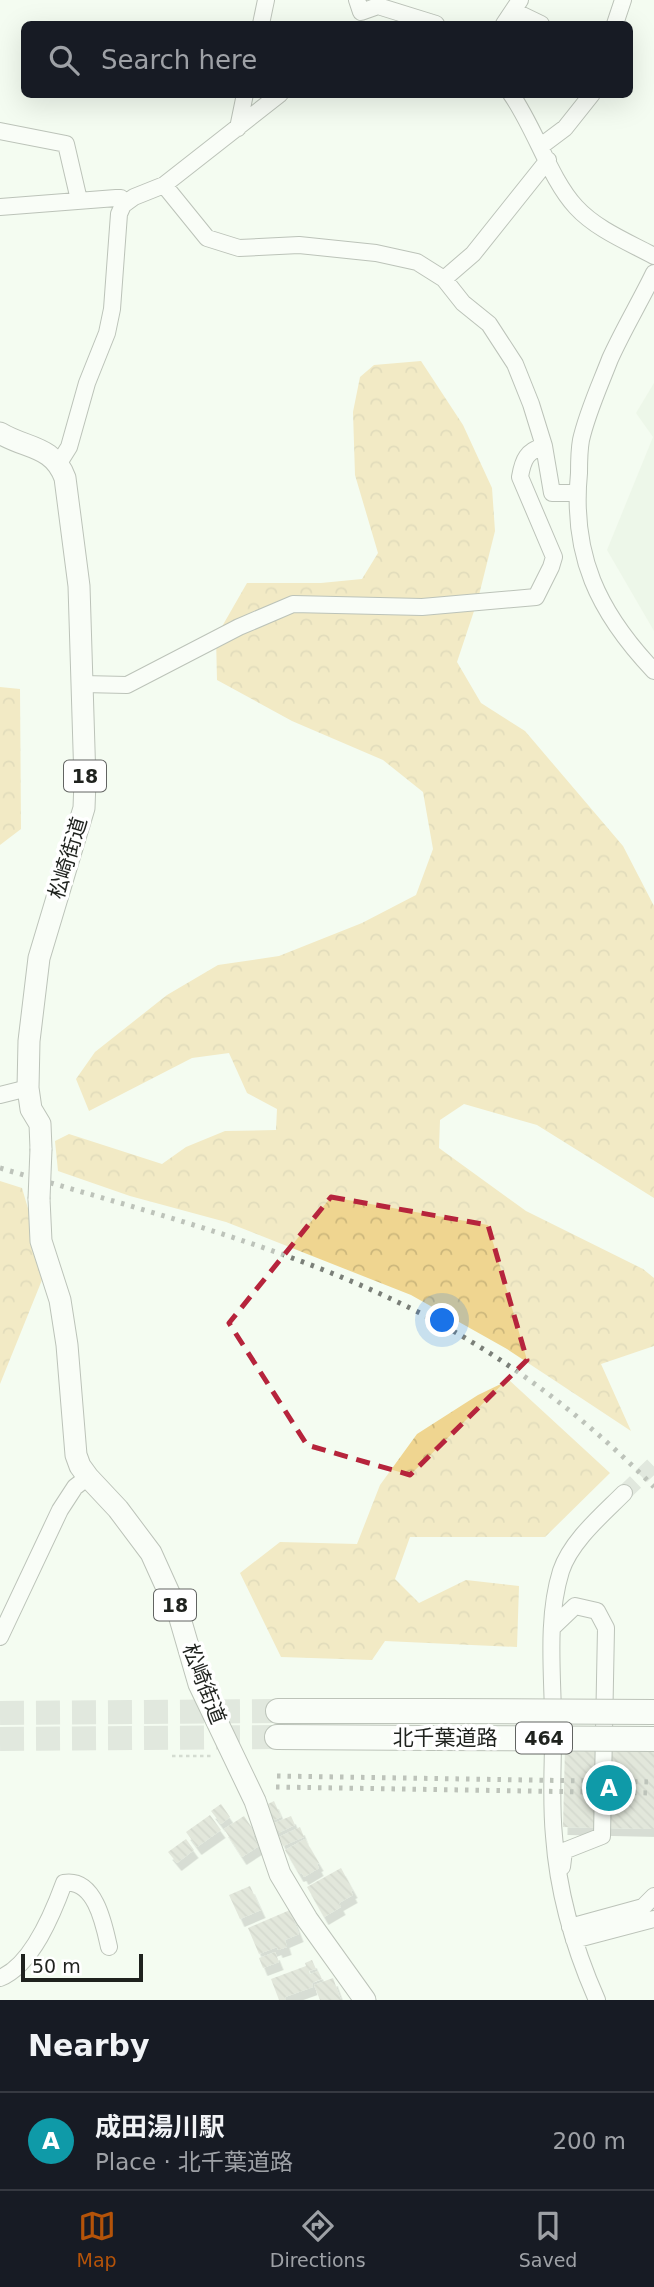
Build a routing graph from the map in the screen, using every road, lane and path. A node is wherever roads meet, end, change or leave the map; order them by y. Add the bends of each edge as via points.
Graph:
1 (266, 0) edge
2 (623, 0) edge
3 (517, 6) edge
4 (356, 12) edge
5 (262, 21) edge
6 (426, 21) edge
7 (506, 21) edge
8 (537, 21) edge
9 (616, 21) edge
10 (244, 98) edge
11 (275, 98) edge
12 (514, 98) edge
13 (589, 98) edge
14 (238, 128) junction
15 (0, 131) edge
16 (544, 153) junction
17 (164, 185) junction
18 (79, 201) junction
19 (126, 203) junction
20 (0, 207) edge
21 (654, 256) edge
22 (654, 273) edge
23 (444, 279) junction
24 (1, 437) edge
25 (544, 446) junction
26 (59, 463) junction
27 (577, 493) junction
28 (654, 671) edge
29 (83, 684) junction
30 (28, 1088) junction
31 (0, 1095) edge
32 (88, 1477) junction
33 (624, 1493) tunnel mouth
34 (553, 1626) junction
35 (0, 1637) edge
36 (278, 1710) tunnel mouth
37 (654, 1712) edge
38 (277, 1737) tunnel mouth
39 (654, 1738) edge
40 (172, 1756) dead end
41 (220, 1756) dead end
42 (560, 1885) junction
43 (654, 1896) edge
44 (654, 1919) edge
45 (572, 1934) junction
46 (109, 1947) dead end
47 (0, 1978) edge
48 (365, 2000) edge
49 (597, 2000) edge

1 - 5 street
2 - 9 street
3 - 7 street
3 - 8 street
4 - 6 street via 378,6
10 - 14 street
11 - 14 street
12 - 16 street
13 - 16 street
14 - 17 street
15 - 18 street via 66,144
16 - 21 street via 576,207 611,234
16 - 23 street via 473,254
17 - 19 street
17 - 23 street via 206,238 239,248 299,245 376,253 417,262
18 - 19 street via 121,198
18 - 20 street
19 - 26 street via 119,214 107,333 69,447
22 - 27 street via 594,401 581,441
23 - 25 street via 463,303 489,324 515,364
24 - 26 main road via 46,453
25 - 27 street via 552,493
25 - 29 street via 528,453 520,477 554,557 536,597 422,607 293,604 239,626 127,685
26 - 29 main road, 松崎街道 / 18 via 65,478 79,586
27 - 28 street via 587,571 620,632
29 - 30 main road, 松崎街道 / 18 via 83,808 39,958
30 - 31 street
30 - 32 main road, 松崎街道 / 18, bridge via 40,1124 41,1241 60,1300 76,1455
32 - 35 street via 60,1510
32 - 48 main road, 松崎街道 / 18 via 151,1553 179,1615 199,1684 255,1801 280,1874
33 - 34 street via 578,1542 562,1569
34 - 42 street via 553,1835
34 - 42 street via 575,1606 597,1611 606,1628 602,1836 564,1851
36 - 37 highway, 北千葉道路 / 464, bridge
38 - 39 highway, 北千葉道路 / 464, bridge
40 - 41 path
42 - 45 street
43 - 45 street via 643,1907
44 - 45 street
45 - 49 street
46 - 47 street via 94,1901 82,1886 64,1883 47,1925 18,1966

